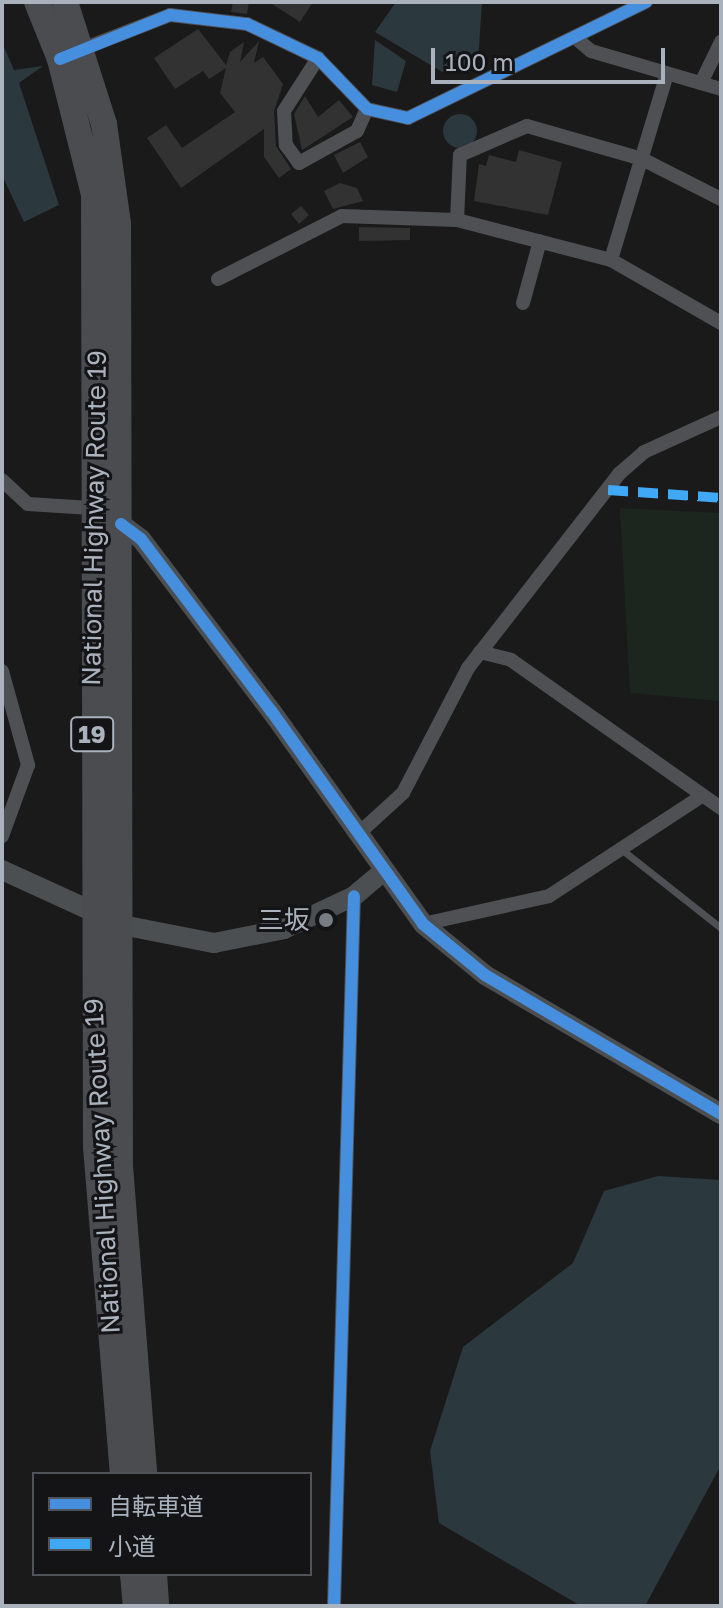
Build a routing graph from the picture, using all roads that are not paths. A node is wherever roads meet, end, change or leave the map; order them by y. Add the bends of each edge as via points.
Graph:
1 (37, 2) edge
2 (65, 2) edge
3 (644, 2) edge
4 (577, 39) junction
5 (721, 42) edge
6 (72, 54) junction
7 (318, 58) junction
8 (667, 74) junction
9 (701, 83) junction
10 (721, 89) edge
11 (367, 109) junction
12 (642, 159) junction
13 (721, 199) edge
14 (457, 220) junction
15 (540, 241) junction
16 (611, 260) junction
17 (218, 279) dead end
18 (523, 303) dead end
19 (721, 323) edge
20 (721, 417) edge
21 (2, 480) edge
22 (91, 508) junction
23 (121, 524) junction
24 (480, 652) junction
25 (2, 671) edge
26 (699, 798) junction
27 (721, 808) edge
28 (358, 834) junction
29 (2, 836) edge
30 (621, 849) junction
31 (2, 870) edge
32 (384, 871) junction
33 (354, 896) junction
34 (92, 914) junction
35 (423, 924) junction
36 (122, 925) junction
37 (721, 928) edge
38 (721, 1114) edge
39 (123, 1472) edge
40 (144, 1472) edge
41 (133, 1576) edge
42 (154, 1576) edge
43 (136, 1606) edge
44 (156, 1606) edge
45 (334, 1606) edge

1 - 6 highway, National Highway Route 19 / 19
2 - 6 highway, National Highway Route 19 / 19
3 - 4 street
4 - 8 street via 591,51
4 - 11 street via 429,114 408,118
5 - 9 street
6 - 7 street via 170,15 247,24
6 - 22 highway, National Highway Route 19 / 19 via 94,194
6 - 23 highway, National Highway Route 19 / 19 via 110,153 118,224
7 - 11 street
7 - 11 street via 284,111 286,145 299,163 357,131
8 - 9 street
8 - 12 street
9 - 10 street
12 - 13 street
12 - 14 street via 527,126 460,155
12 - 16 street
14 - 15 street
14 - 17 street via 342,216
15 - 16 street
15 - 18 street
16 - 19 street
20 - 24 street via 644,452 620,473
21 - 22 street via 28,504
22 - 34 highway, National Highway Route 19 / 19
23 - 28 street via 141,539
23 - 36 highway, National Highway Route 19 / 19
24 - 26 street via 511,660
24 - 28 street via 416,774
25 - 29 street via 28,765
26 - 27 street
26 - 30 street
28 - 32 street
30 - 35 street via 549,896
30 - 37 lane
31 - 34 street
32 - 33 street
32 - 35 street
33 - 36 street via 239,941 191,942
33 - 45 street
34 - 36 street
34 - 39 highway, National Highway Route 19 / 19 via 96,1147
35 - 38 street via 485,975
36 - 40 highway, National Highway Route 19 / 19 via 120,1166
41 - 43 highway
42 - 44 highway

